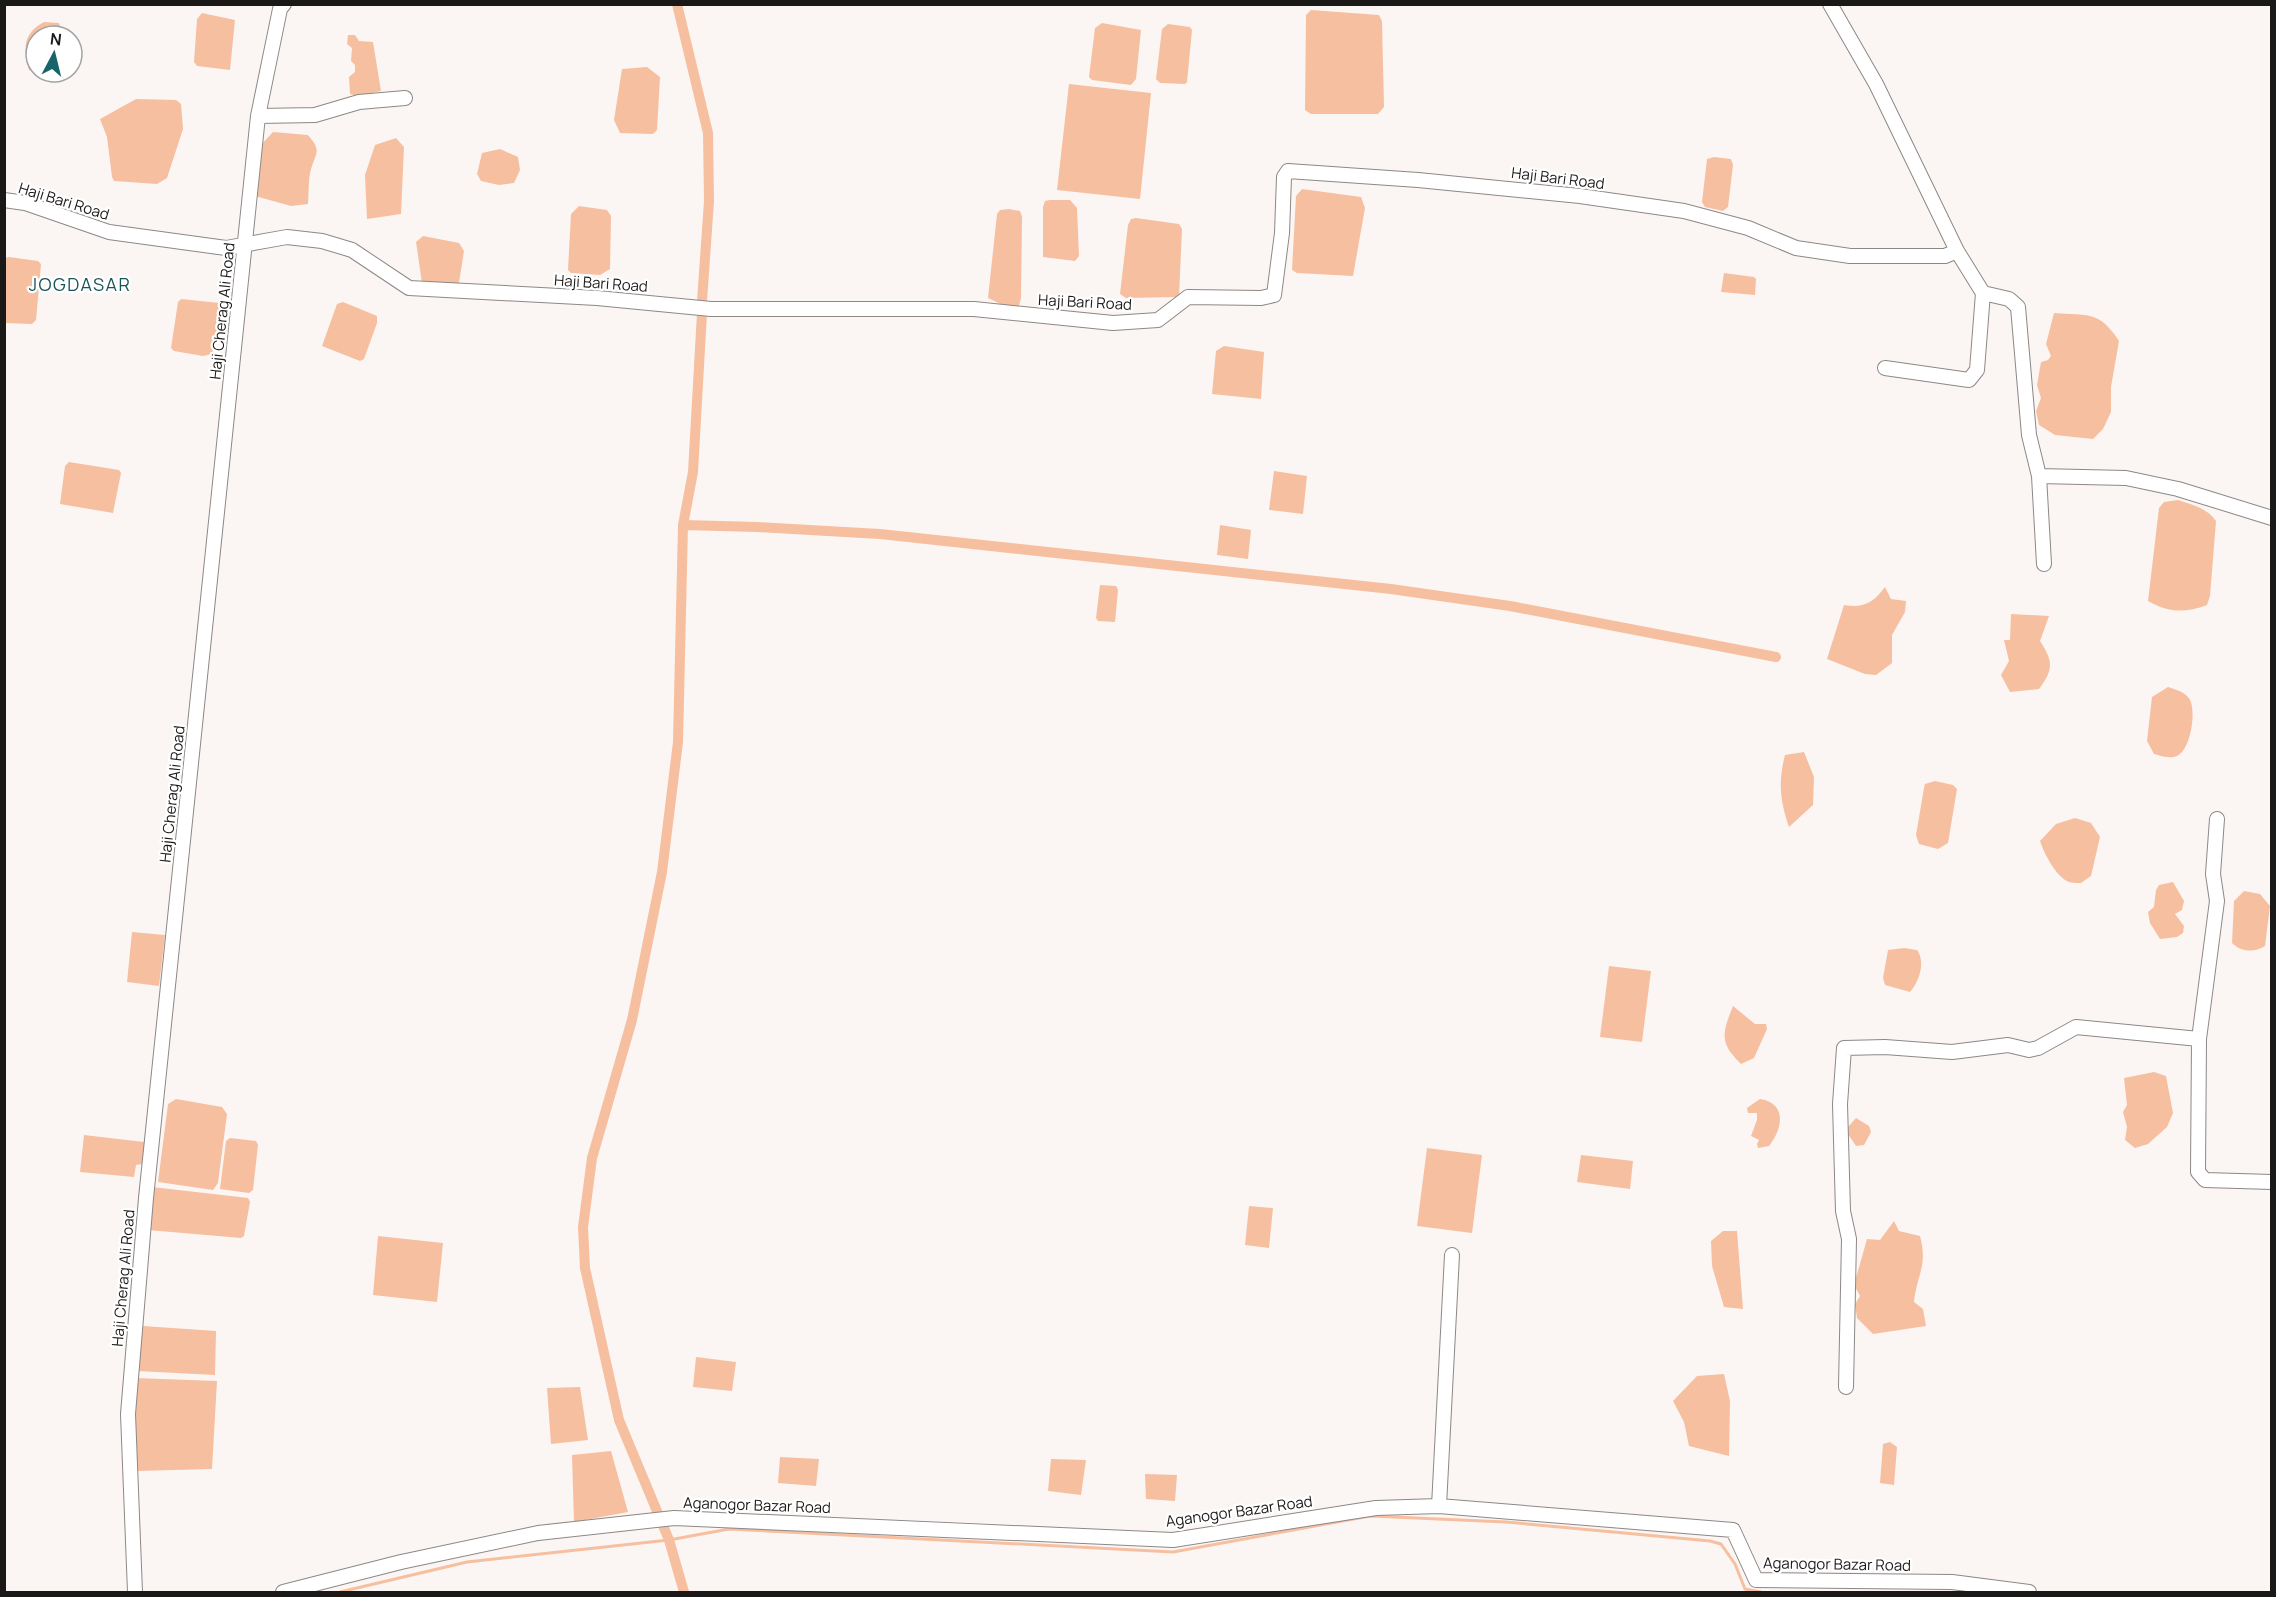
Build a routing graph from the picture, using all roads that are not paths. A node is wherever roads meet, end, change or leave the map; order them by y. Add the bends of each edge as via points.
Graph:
1 (284, 4) edge
2 (1830, 4) edge
3 (405, 98) dead end
4 (258, 116) junction
5 (4, 200) edge
6 (246, 245) junction
7 (1958, 251) junction
8 (1983, 293) junction
9 (1885, 368) dead end
10 (2039, 476) junction
11 (2271, 518) edge
12 (2044, 564) dead end
13 (2217, 819) dead end
14 (2199, 1039) junction
15 (2271, 1182) edge
16 (1452, 1255) dead end
17 (1846, 1387) dead end
18 (1439, 1506) junction
19 (1809, 1587) edge
20 (135, 1593) edge
21 (283, 1593) edge
22 (2029, 1593) edge

1 - 4 street, Haji Cherag Ali Road
2 - 7 street via 1876,84
3 - 4 street via 359,102 315,115
4 - 6 street, Haji Cherag Ali Road
5 - 6 street, Haji Bari Road via 26,203 109,232 226,248
6 - 7 street, Haji Bari Road via 287,237 322,241 351,250 409,288 597,298 711,309 945,308 1125,322 1158,320 1188,297 1274,295 1284,177 1288,171 1535,191 1684,211 1748,228 1796,248 1850,256 1945,256
6 - 20 street, Haji Cherag Ali Road via 148,1174 128,1414
7 - 8 street
8 - 9 street via 1977,370 1973,378
8 - 10 street via 2009,299 2018,307 2029,435
10 - 11 street via 2126,478 2178,489
10 - 12 street
13 - 14 street via 2213,874 2217,901
14 - 15 street via 2198,1172 2205,1180
14 - 17 street via 2076,1027 2029,1050 2008,1045 1952,1052 1844,1048 1840,1104 1844,1211 1849,1239
16 - 18 street
18 - 19 street, Aganogor Bazar Road via 1733,1530 1756,1580
18 - 21 street, Aganogor Bazar Road via 1376,1508 1173,1539 674,1518 538,1533 401,1562
19 - 22 street, Aganogor Bazar Road via 1952,1582

